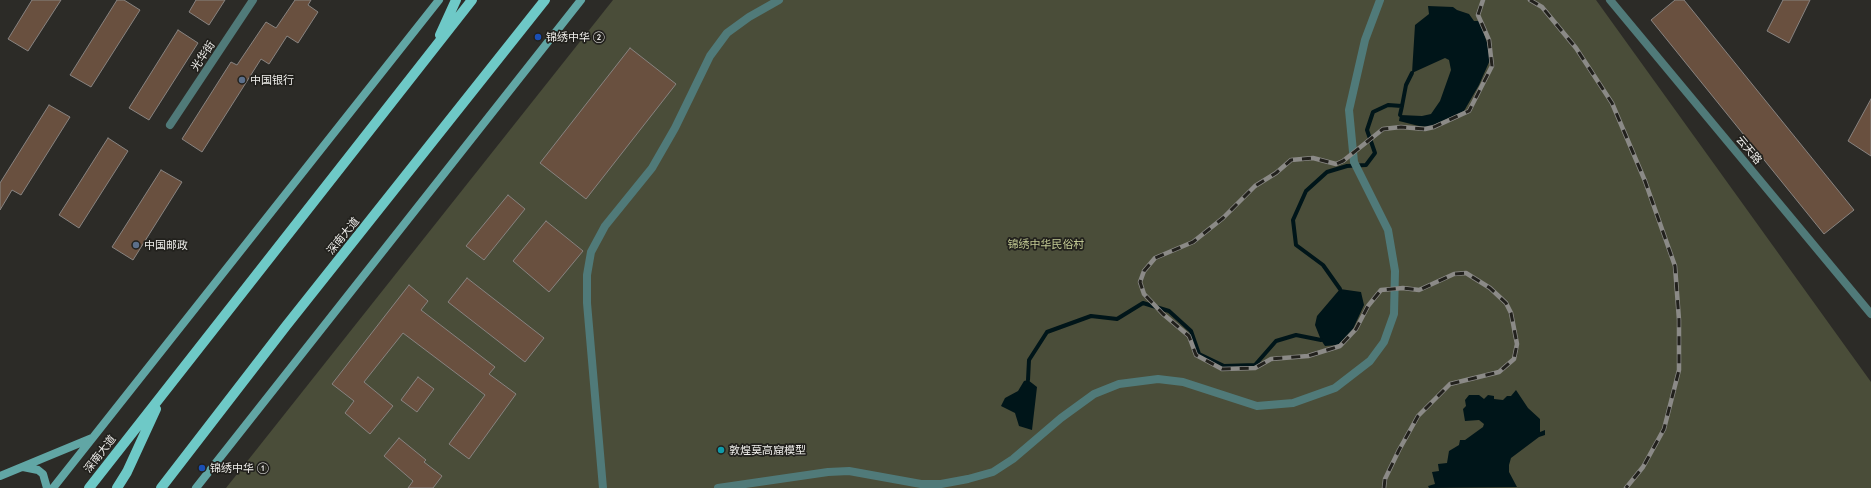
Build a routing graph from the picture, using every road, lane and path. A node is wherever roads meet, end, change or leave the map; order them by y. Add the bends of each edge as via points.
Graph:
1 (253, 0) edge
2 (439, 0) edge
3 (456, 0) edge
4 (472, 0) edge
5 (545, 0) edge
6 (581, 0) edge
7 (778, 0) edge
8 (1380, 0) edge
9 (1610, 0) edge
10 (434, 50) junction
11 (170, 125) dead end
12 (1871, 314) edge
13 (162, 394) junction
14 (93, 438) junction
15 (23, 467) junction
16 (0, 476) edge
17 (47, 488) edge
18 (53, 488) edge
19 (89, 488) edge
20 (117, 488) edge
21 (161, 488) edge
22 (196, 488) edge
23 (603, 488) edge
24 (718, 488) edge

1 - 11 street, 光华街
2 - 14 main road
3 - 10 main road
4 - 10 main road, 深南大道
5 - 21 main road, 深南大道
6 - 22 main road
7 - 23 street via 727,33 710,56 675,128 652,168 605,226 591,252 587,275 587,303
8 - 24 street via 1365,40 1349,110 1354,162 1388,230 1395,271 1394,314 1384,342 1370,361 1335,388 1293,403 1257,406 1183,382 1158,379 1119,384 1094,394 1013,459 992,472 968,480 921,484 849,471
9 - 12 street, 云天路
10 - 13 main road, 深南大道
13 - 19 main road, 深南大道
13 - 20 main road via 127,472
14 - 15 main road
14 - 18 main road
15 - 16 main road
15 - 17 main road via 38,470 43,474

